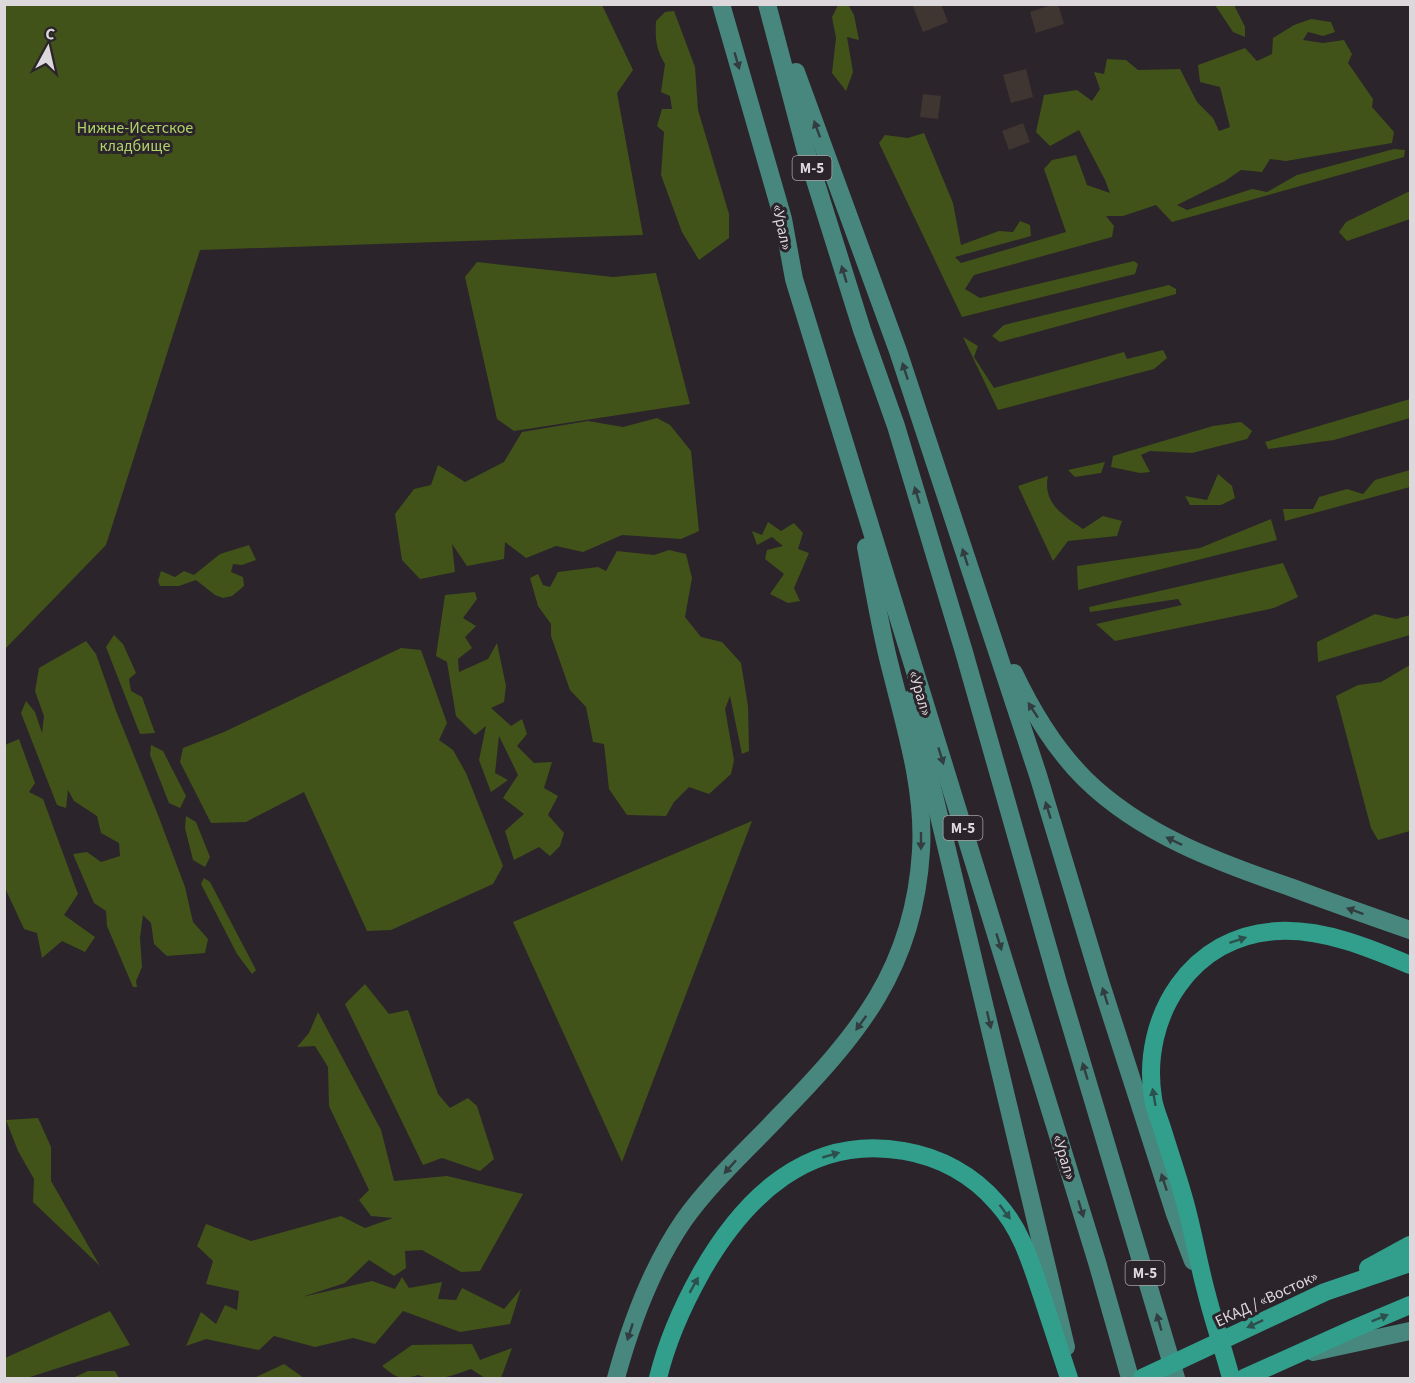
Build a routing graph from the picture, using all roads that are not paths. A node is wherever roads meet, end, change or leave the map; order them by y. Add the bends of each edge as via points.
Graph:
1 (721, 4) edge
2 (769, 4) edge
3 (794, 279) junction
4 (864, 537) junction
5 (983, 612) junction
6 (1410, 930) edge
7 (1410, 965) edge
8 (1410, 1245) edge
9 (1410, 1263) edge
10 (1207, 1296) junction
11 (1316, 1296) junction
12 (1410, 1305) edge
13 (1410, 1331) edge
14 (1287, 1358) junction
15 (616, 1378) edge
16 (658, 1378) edge
17 (1071, 1378) edge
18 (1130, 1378) edge
19 (1142, 1378) edge
20 (1176, 1378) edge
21 (1233, 1378) edge
22 (1244, 1378) edge

1 -> 3 main road, «Урал» / М-5 via 783,219
5 -> 2 main road via 898,351
20 -> 2 main road, М-5 via 896,426 805,148
3 - 4 main road
3 -> 18 main road, «Урал» / М-5
4 -> 15 main road via 884,643 914,762 921,813 922,849 910,927 897,963 839,1053 684,1220 634,1317
4 -> 17 main road via 914,706
6 -> 5 main road via 1200,854 1116,805 1058,747 1028,703
10 -> 5 main road via 1175,1214
10 -> 7 highway via 1186,1206 1153,1098 1151,1056 1155,1032 1175,988 1203,959 1227,943 1279,931 1322,935
8 - 11 highway
9 - 11 highway, ЕКАД / «Восток»
10 - 21 highway
11 -> 19 highway, ЕКАД / «Восток»
14 -> 12 highway
13 - 14 main road
14 - 22 highway
16 -> 17 highway via 673,1329 690,1292 716,1247 744,1210 781,1177 810,1161 867,1148 908,1151 939,1161 980,1185 998,1203 1028,1253

